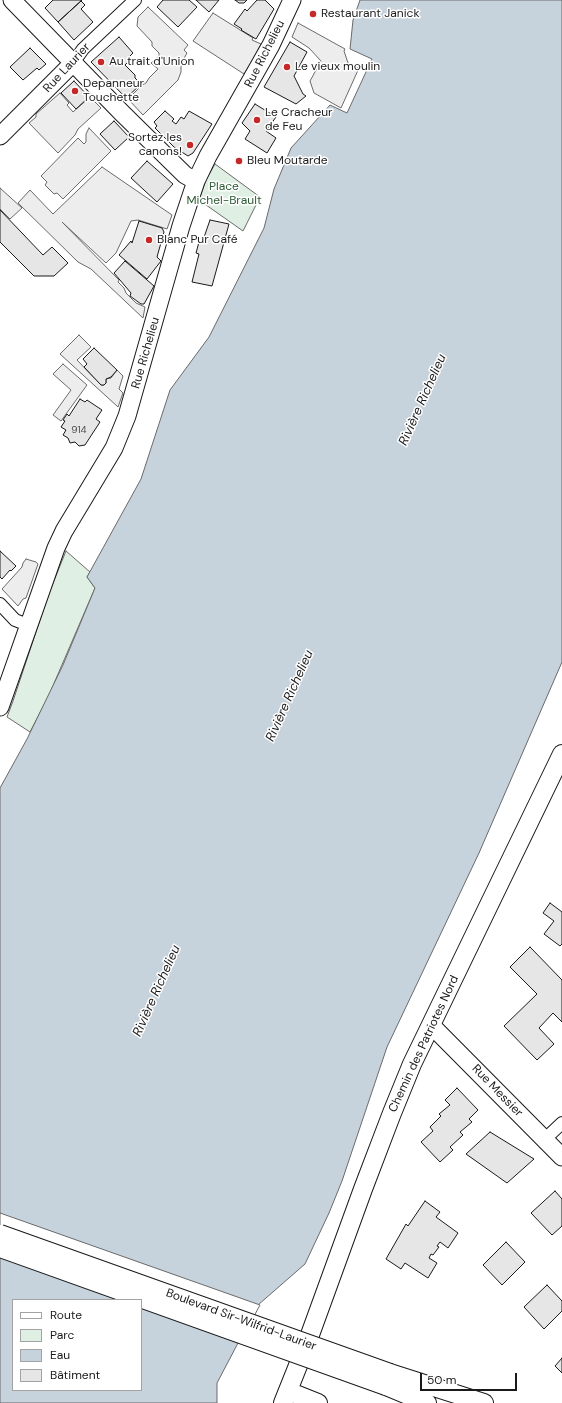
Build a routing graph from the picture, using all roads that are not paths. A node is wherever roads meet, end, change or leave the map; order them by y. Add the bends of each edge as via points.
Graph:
1 (12, 0) edge
2 (135, 0) edge
3 (292, 0) edge
4 (73, 63) junction
5 (0, 136) edge
6 (196, 181) junction
7 (0, 604) edge
8 (28, 625) junction
9 (0, 707) edge
10 (562, 754) edge
11 (432, 1025) junction
12 (562, 1123) edge
13 (545, 1139) junction
14 (562, 1157) edge
15 (0, 1234) edge
16 (0, 1248) edge
17 (388, 1380) junction
18 (286, 1397) edge
19 (318, 1403) edge
20 (426, 1403) edge
21 (484, 1403) edge

1 - 4 main road
2 - 4 street, Rue Laurier via 83,49
3 - 6 main road, Rue Richelieu via 271,45
4 - 5 main road, Rue Laurier
4 - 6 main road via 185,175
6 - 8 main road, Rue Richelieu via 127,416 114,448 60,539
7 - 8 street via 15,620
8 - 9 main road, Rue Richelieu
10 - 11 main road, Chemin des Patriotes Nord
11 - 13 main road, Rue Messier
11 - 18 main road, Chemin des Patriotes Nord via 412,1064 392,1113
12 - 13 street
13 - 14 main road, Rue Messier
15 - 17 main road, Boulevard Sir-Wilfrid-Laurier, bridge
16 - 17 main road, Boulevard Sir-Wilfrid-Laurier, bridge
17 - 20 main road, Boulevard Sir-Wilfrid-Laurier
17 - 21 main road, Boulevard Sir-Wilfrid-Laurier
18 - 19 main road

